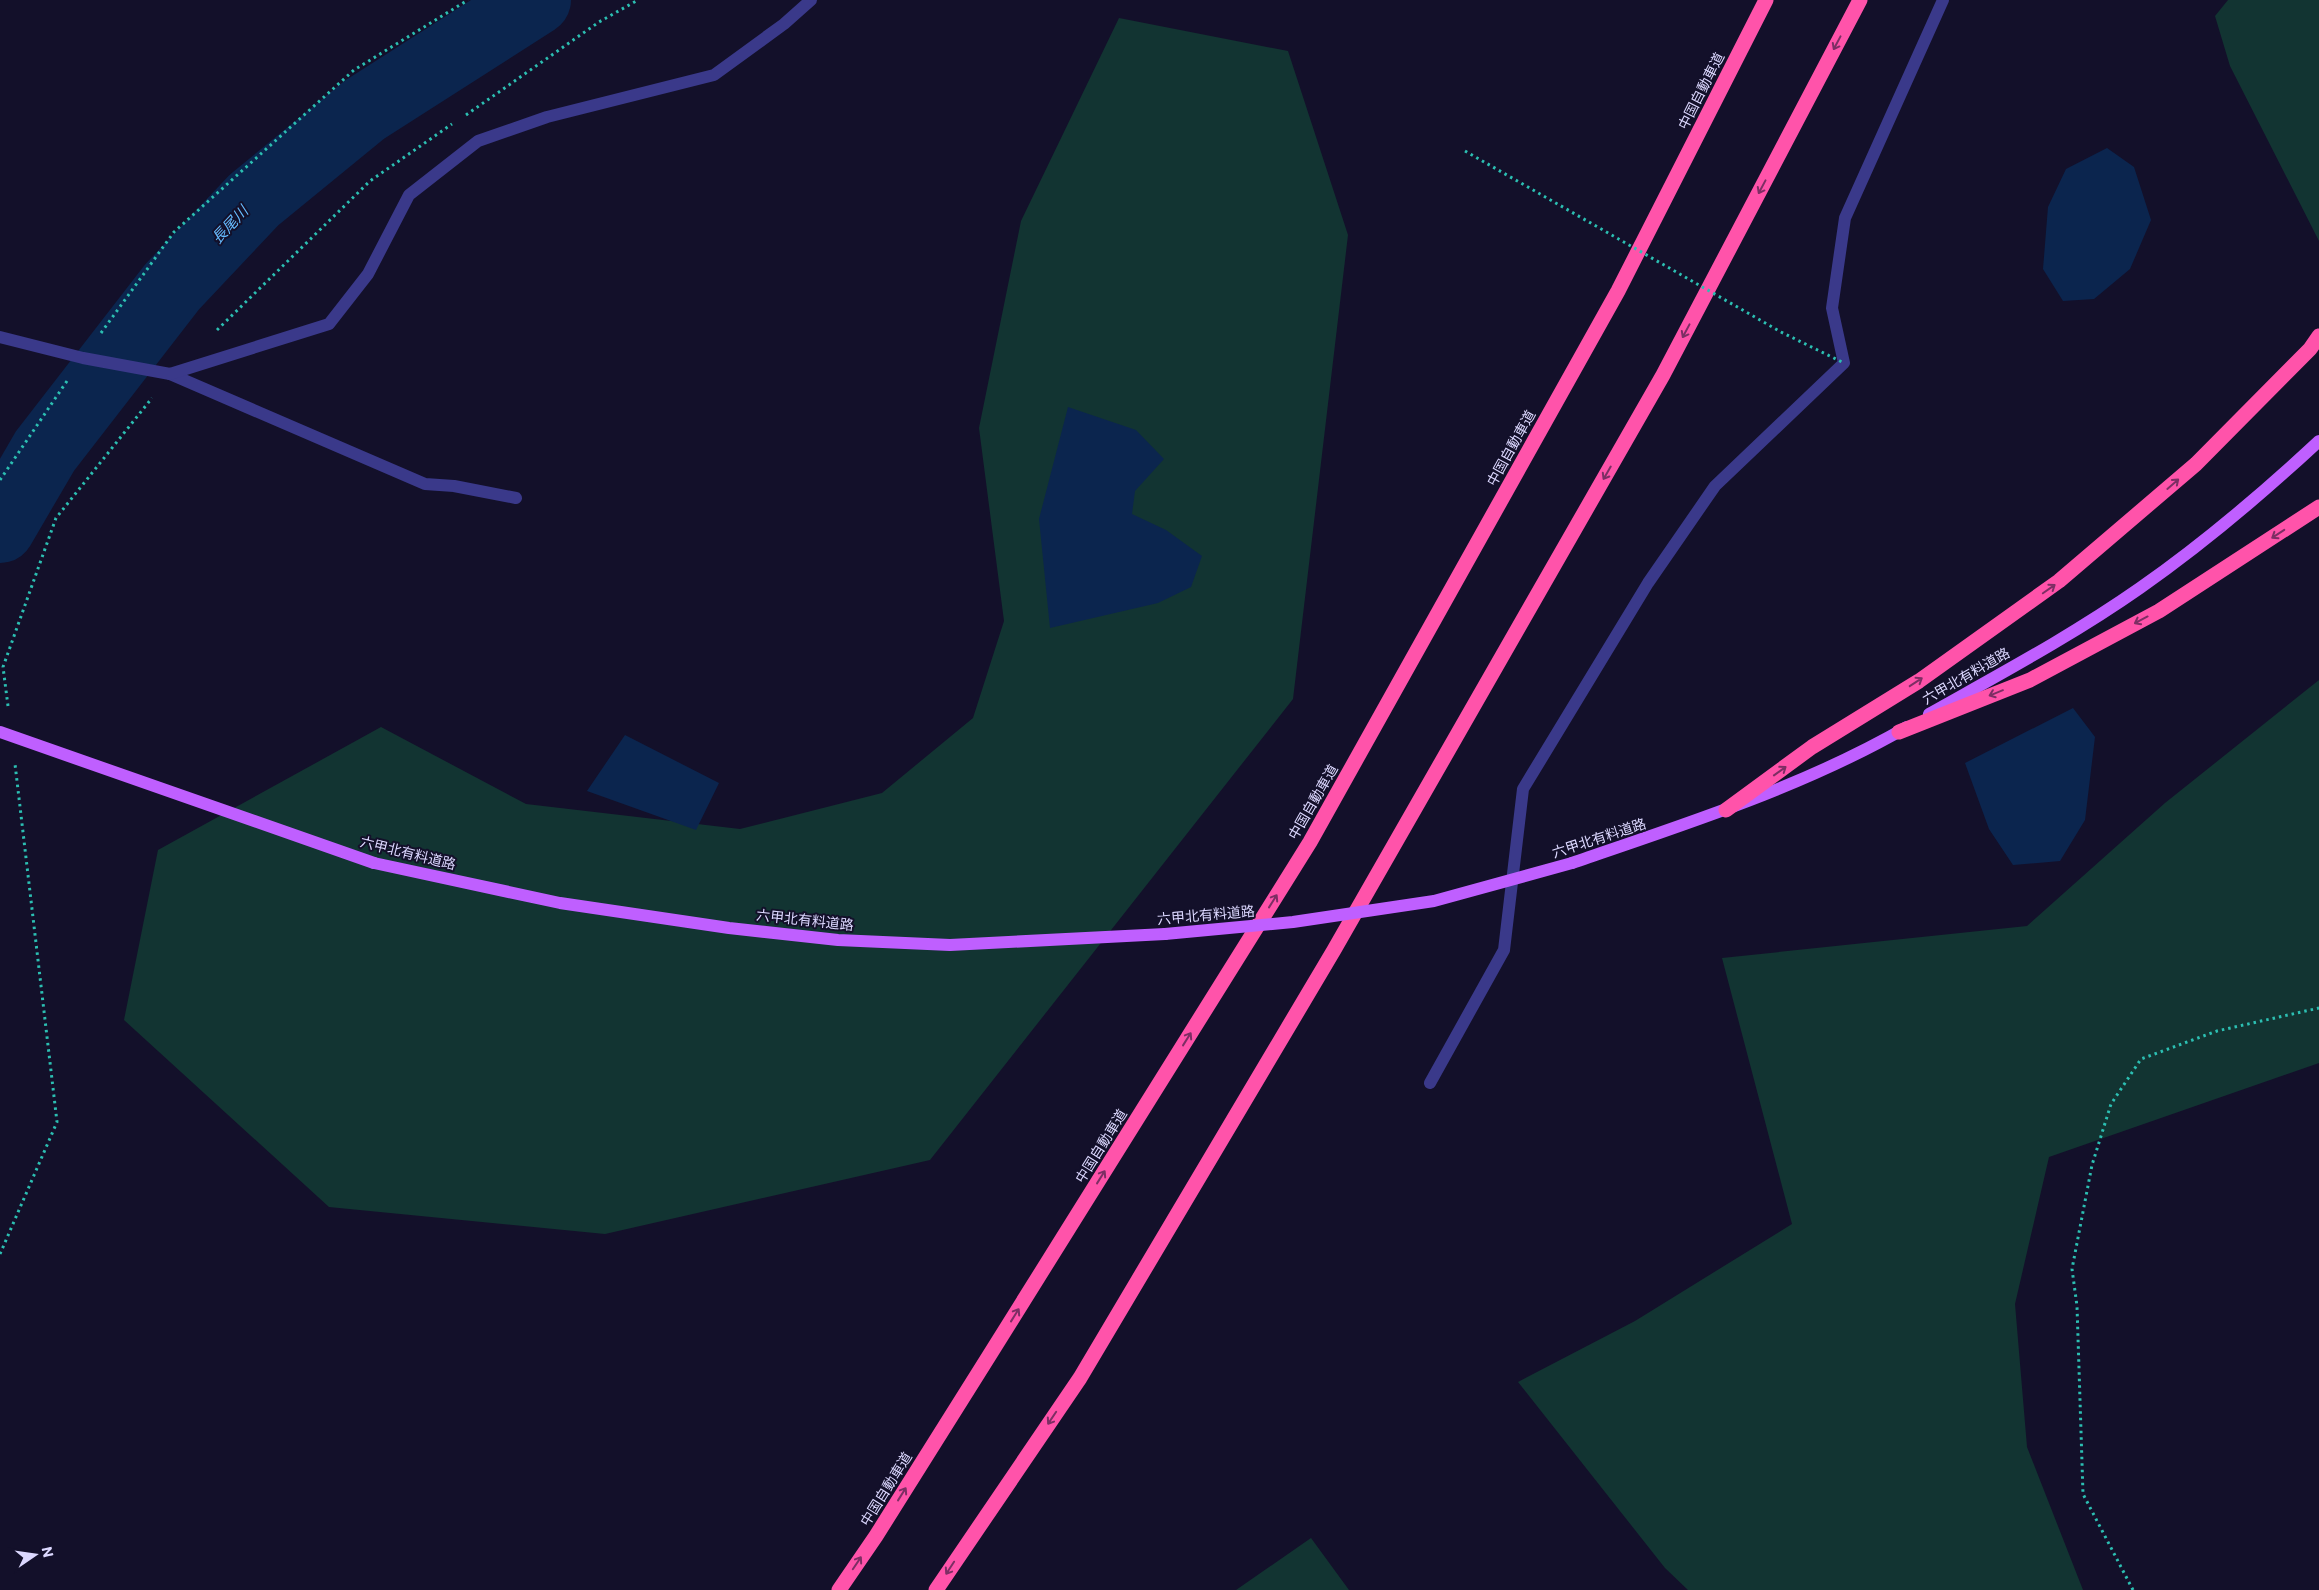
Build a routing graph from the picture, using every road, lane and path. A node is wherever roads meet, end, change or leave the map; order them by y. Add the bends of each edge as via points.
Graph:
1 (468, 0) edge
2 (811, 0) edge
3 (1766, 0) edge
4 (1860, 0) edge
5 (1943, 0) edge
6 (1465, 151) dead end
7 (2319, 336) edge
8 (0, 337) edge
9 (83, 358) junction
10 (1844, 363) junction
11 (170, 374) junction
12 (2319, 441) edge
13 (0, 480) edge
14 (516, 498) dead end
15 (2319, 507) edge
16 (8, 707) dead end
17 (0, 732) edge
18 (1898, 732) junction
19 (14, 756) dead end
20 (1726, 810) junction
21 (2319, 1008) edge
22 (1430, 1083) dead end
23 (0, 1254) edge
24 (839, 1590) edge
25 (936, 1590) edge
26 (2133, 1590) edge

1 - 9 path via 354,70 174,232
2 - 11 street via 714,75 547,117 478,141 409,195 368,274 329,324
24 -> 3 highway, 中国自動車道 via 876,1536 1310,842 1618,291
4 -> 25 highway via 1663,375 1334,950 1080,1378
5 - 10 street via 1845,218 1832,308
6 - 10 path, bridge via 1781,332
20 -> 7 highway via 1812,748 1918,681 2059,581 2196,464
8 - 9 street
9 - 11 street
9 - 13 path
10 - 22 street via 1715,486 1648,583 1524,789 1504,950
11 - 14 street via 425,484
11 - 16 path via 56,518 3,667
12 - 18 main road, 六甲北有料道路 via 2224,523 2140,588 2055,642
15 -> 18 highway via 2158,611 2030,680
17 - 20 main road, 六甲北有料道路, bridge via 374,863 560,903 838,940 950,945 1165,934 1293,922 1434,901 1572,863
18 - 20 main road, 六甲北有料道路
19 - 23 path via 57,1122
21 - 26 path via 2217,1031 2140,1059 2111,1104 2092,1165 2072,1269 2077,1306 2083,1494

